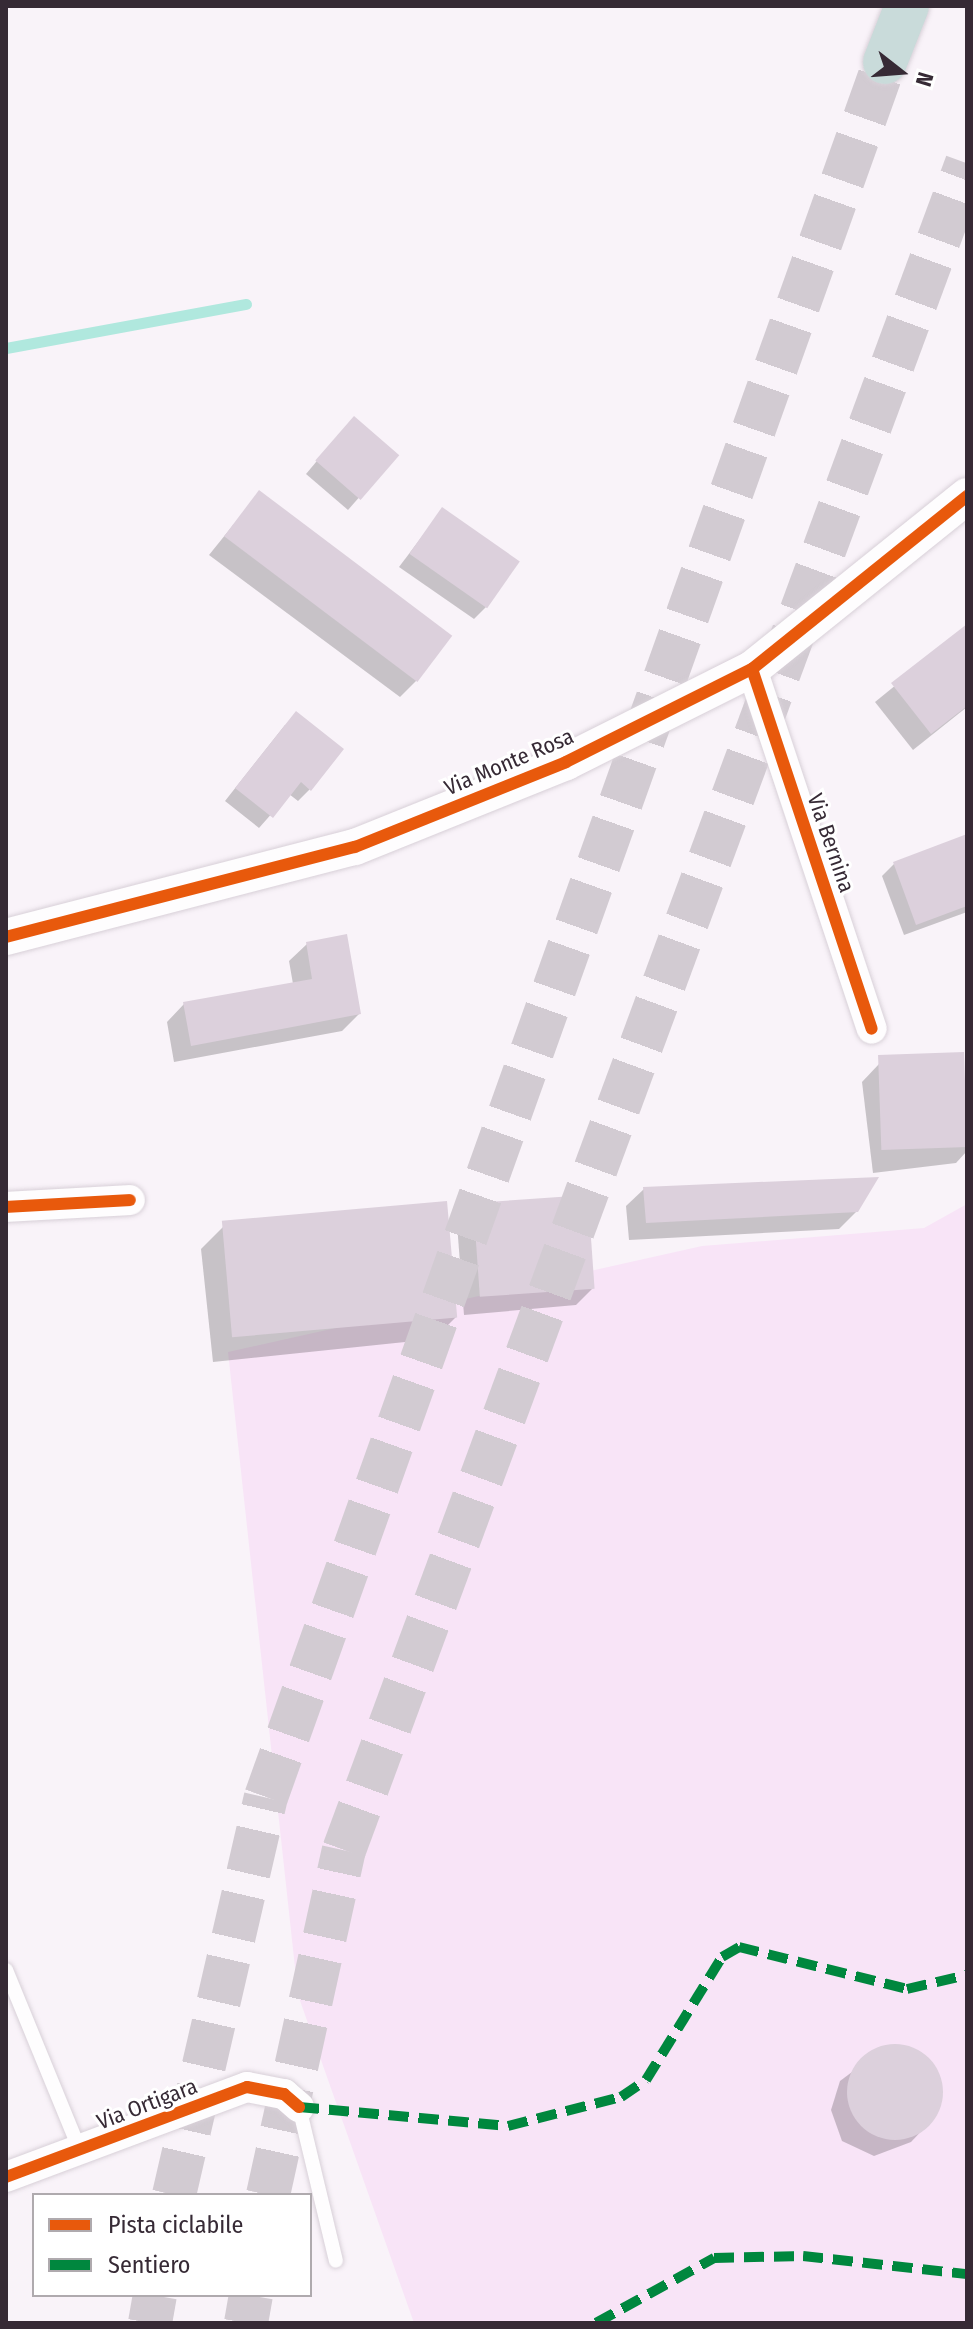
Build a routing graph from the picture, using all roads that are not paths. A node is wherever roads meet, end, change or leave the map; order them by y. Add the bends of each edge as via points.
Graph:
1 (907, 6) edge
2 (885, 62) tunnel mouth
3 (967, 496) edge
4 (752, 669) junction
5 (6, 937) edge
6 (872, 1029) dead end
7 (130, 1200) dead end
8 (6, 1207) edge
9 (6, 1970) edge
10 (299, 2107) joint
11 (80, 2151) junction
12 (6, 2177) edge
13 (336, 2261) dead end

1 - 2 highway
3 - 4 street, Via Monte Rosa
4 - 5 street, Via Monte Rosa via 566,762 355,847 242,882
4 - 6 street, Via Bernina
7 - 8 street
9 - 11 lane, Via Ortigara
10 - 11 street, Via Ortigara via 284,2094 247,2087
10 - 13 lane
11 - 12 street, Via Ortigara

